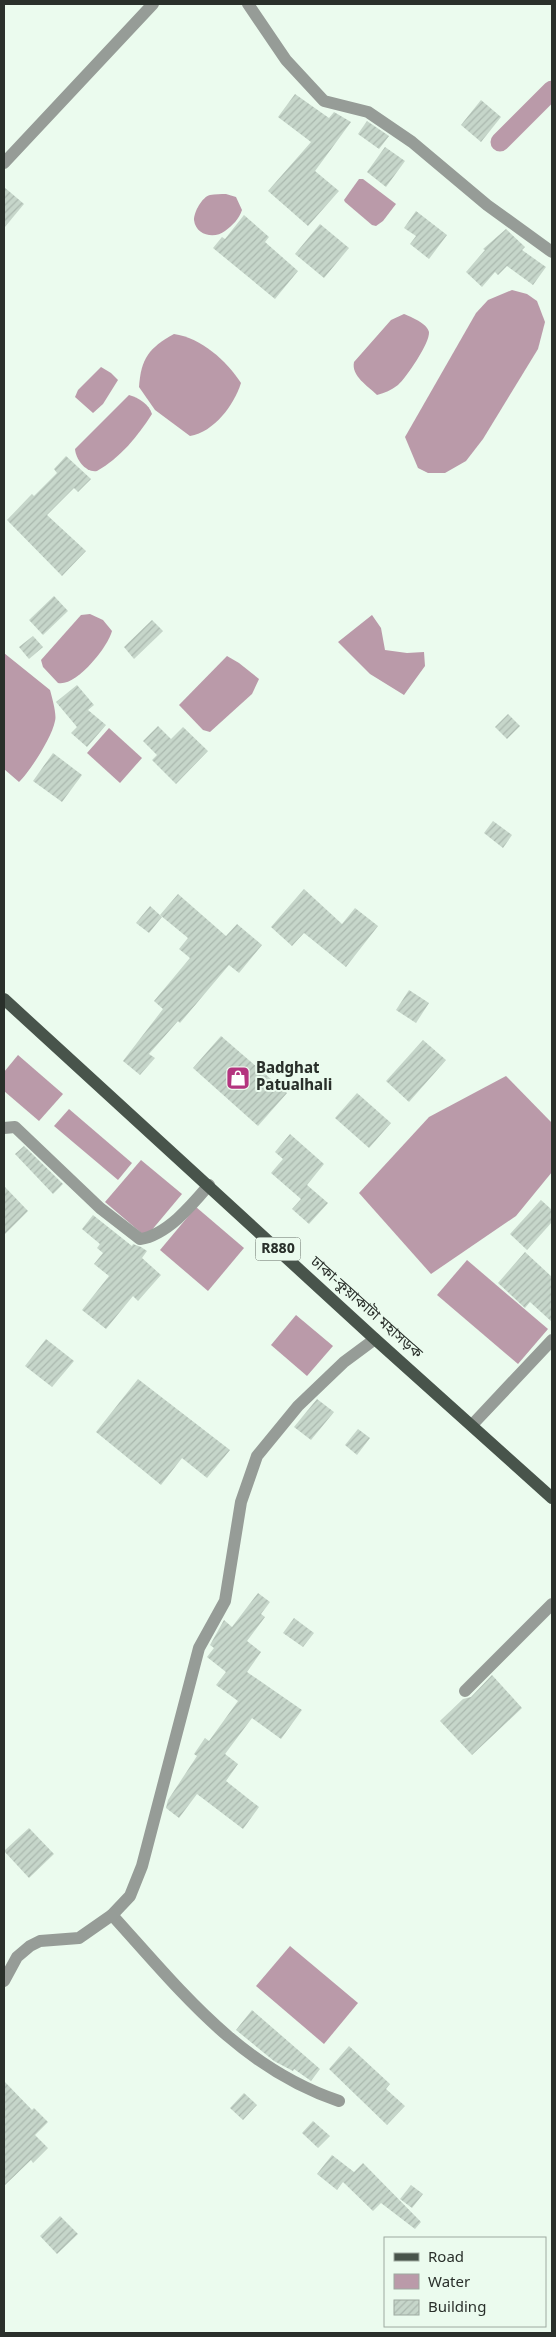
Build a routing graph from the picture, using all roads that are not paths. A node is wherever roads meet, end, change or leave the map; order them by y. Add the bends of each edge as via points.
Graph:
1 (153, 4) edge
2 (248, 4) edge
3 (4, 163) edge
4 (552, 252) edge
5 (4, 999) edge
6 (4, 1128) edge
7 (209, 1185) junction
8 (375, 1339) junction
9 (552, 1340) edge
10 (472, 1425) junction
11 (552, 1498) edge
12 (552, 1604) edge
13 (465, 1691) dead end
14 (112, 1915) junction
15 (4, 1981) edge
16 (339, 2101) dead end

1 - 3 street
2 - 4 street via 286,60 324,101 368,112 412,142 487,205
5 - 7 main road, ঢাকা-কুয়াকাটা মহাসড়ক / R880
6 - 7 street via 15,1127 100,1208 140,1239 186,1213
7 - 8 main road, ঢাকা-কুয়াকাটা মহাসড়ক / R880
8 - 10 main road, ঢাকা-কুয়াকাটা মহাসড়ক / R880
8 - 14 street via 344,1362 298,1406 257,1456 241,1502 225,1601 199,1648 142,1866 130,1896
9 - 10 street
10 - 11 main road, ঢাকা-কুয়াকাটা মহাসড়ক / R880
12 - 13 street
14 - 15 street via 80,1938 40,1941 30,1946 17,1957
14 - 16 street via 202,2014 230,2038 274,2071 311,2092

